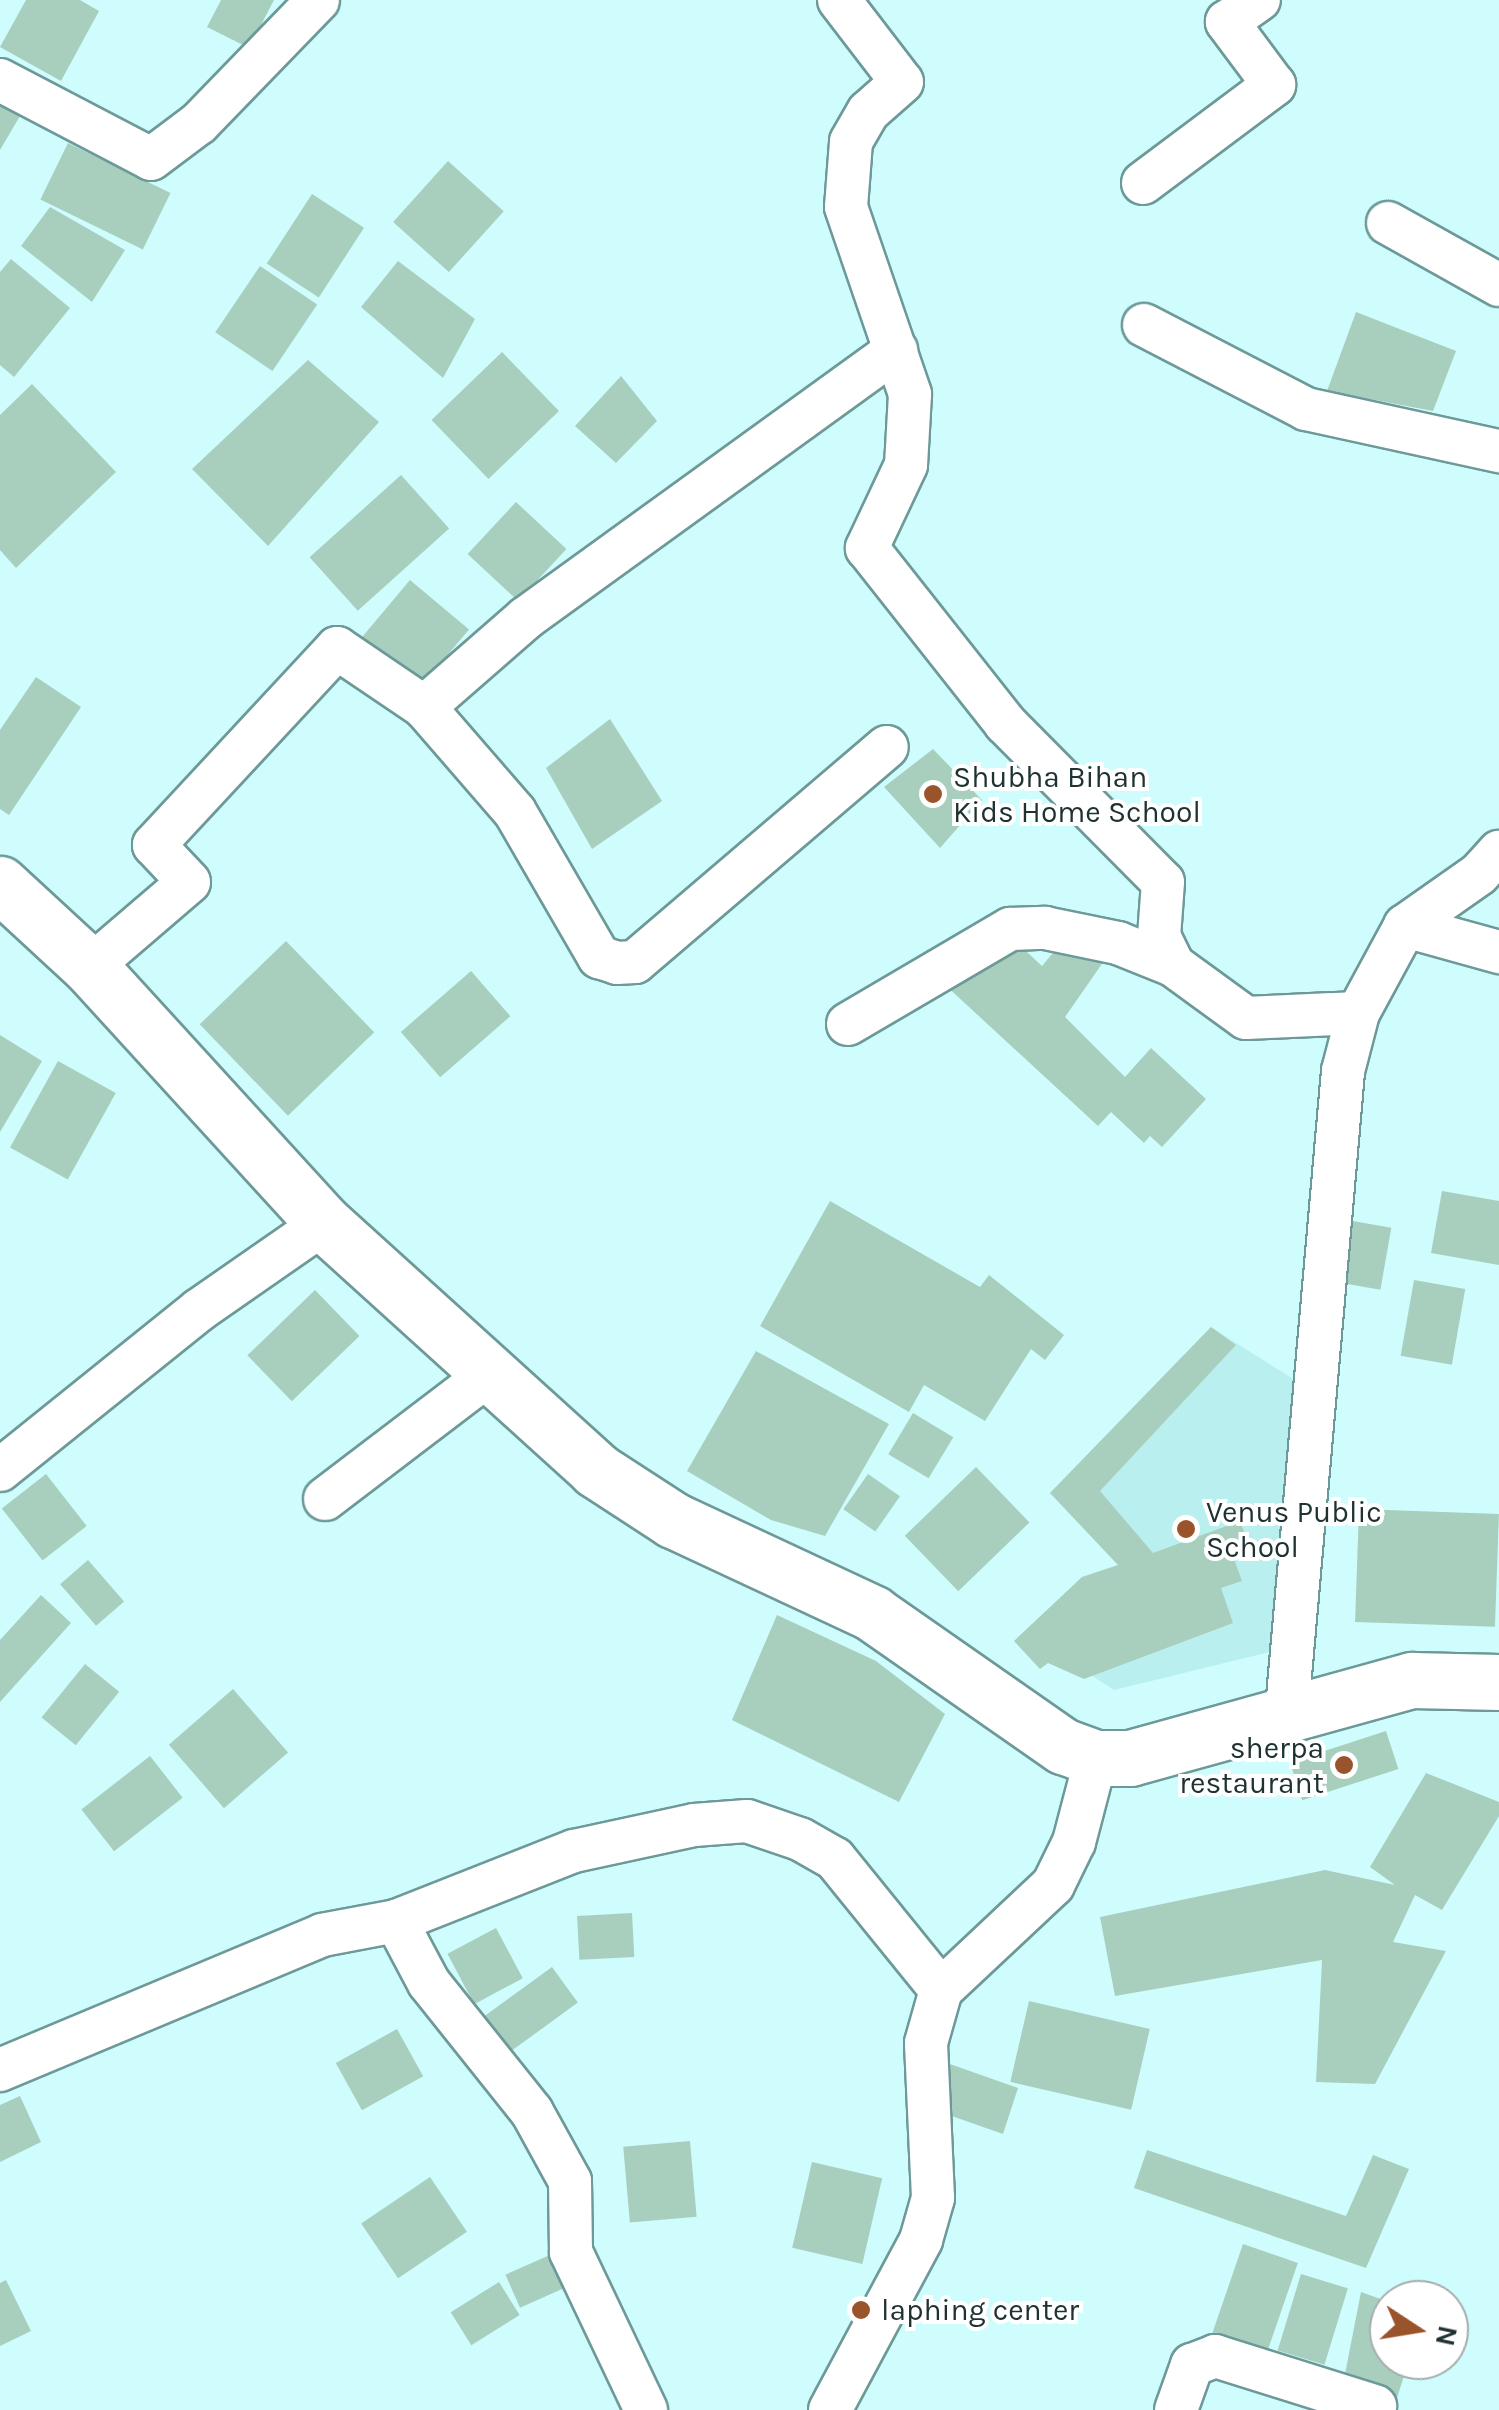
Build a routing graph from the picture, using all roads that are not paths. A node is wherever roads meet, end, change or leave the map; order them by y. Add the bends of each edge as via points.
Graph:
1 (318, 0) edge
2 (839, 0) edge
3 (1259, 0) edge
4 (0, 80) edge
5 (1143, 183) dead end
6 (1388, 222) dead end
7 (1499, 285) edge
8 (1144, 325) dead end
9 (896, 350) junction
10 (1499, 451) edge
11 (424, 707) junction
12 (888, 746) dead end
13 (1499, 852) edge
14 (0, 884) edge
15 (1405, 926) junction
16 (1499, 952) edge
17 (1173, 966) junction
18 (90, 967) junction
19 (1358, 1012) junction
20 (848, 1024) dead end
21 (324, 1223) junction
22 (488, 1374) junction
23 (0, 1470) edge
24 (325, 1499) dead end
25 (1499, 1682) edge
26 (1287, 1709) junction
27 (1096, 1758) junction
28 (396, 1921) junction
29 (941, 1990) junction
30 (0, 2070) edge
31 (1375, 2406) dead end
32 (646, 2410) edge
33 (830, 2410) edge
34 (1176, 2410) edge

1 - 4 street via 199,123 151,159
2 - 9 street via 902,82 868,112 851,142 846,207
3 - 5 street via 1227,22 1274,85
6 - 7 street
8 - 10 street via 1306,408
9 - 11 street via 526,618
9 - 17 street via 910,394 906,465 867,548 1006,723 1163,882 1159,936
11 - 12 street via 514,812 599,958 617,963 636,962
11 - 18 street via 337,648 154,845 189,882
13 - 15 street
14 - 18 main road
15 - 16 street
15 - 19 street
17 - 19 street via 1246,1018
17 - 20 street via 1076,933 1010,929
18 - 21 main road
19 - 26 street via 1332,1152
21 - 22 main road
21 - 23 street via 199,1310
22 - 24 street
22 - 27 main road via 634,1498 872,1613 1063,1746
25 - 26 main road via 1412,1680
26 - 27 main road via 1130,1758
27 - 29 street via 1074,1842 1053,1884
28 - 29 street via 574,1851 694,1824 747,1821 800,1839 835,1860
28 - 30 street via 322,1935
28 - 32 street via 430,1983 532,2112 570,2181 571,2252
29 - 33 street via 926,2044 933,2198 921,2240
31 - 34 street via 1215,2356 1192,2365

